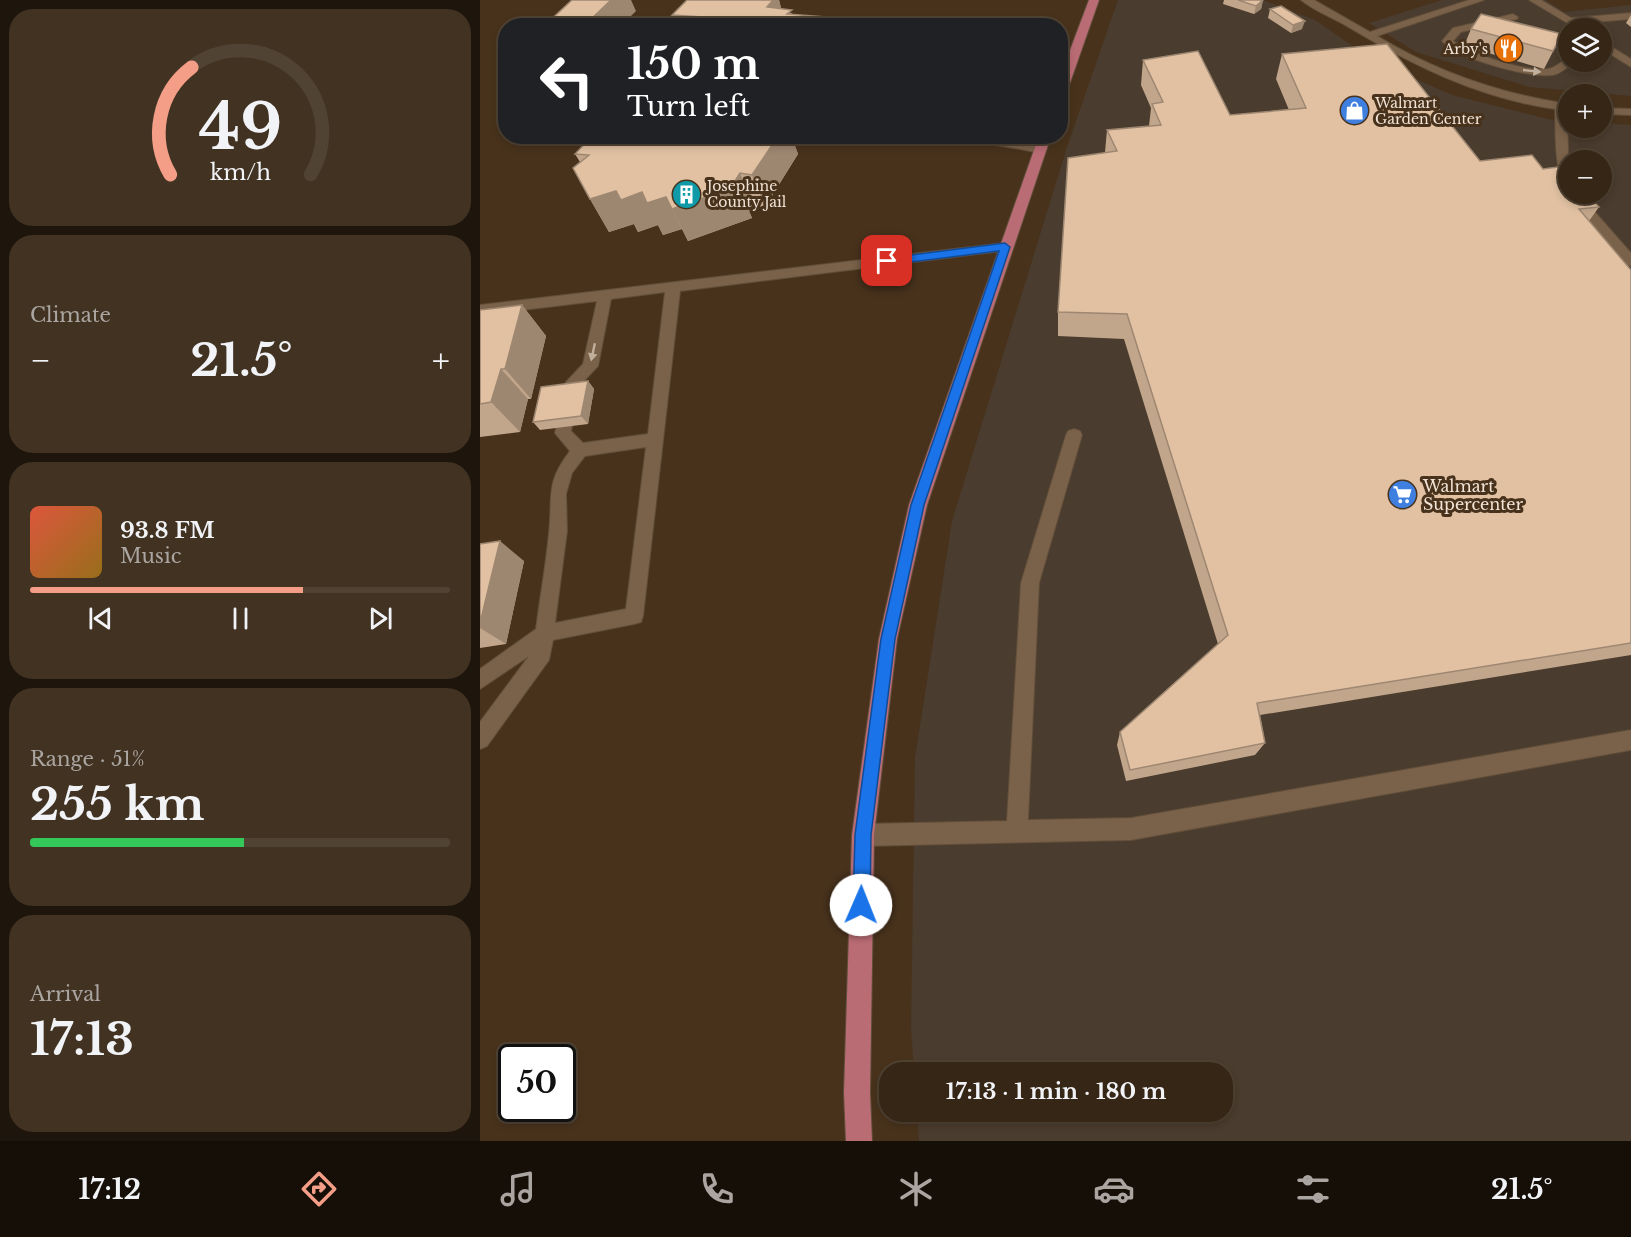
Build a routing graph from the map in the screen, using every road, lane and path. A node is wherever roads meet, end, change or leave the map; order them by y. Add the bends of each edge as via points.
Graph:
1 (1094, 0) edge
2 (1306, 0) edge
3 (1479, 0) edge
4 (1534, 0) edge
5 (1631, 16) edge
6 (1513, 17) dead end
7 (1564, 18) edge
8 (1606, 18) edge
9 (1367, 36) junction
10 (1612, 51) edge
11 (1631, 64) edge
12 (1558, 69) edge
13 (1068, 72) edge
14 (1558, 105) edge
15 (1612, 111) edge
16 (1631, 112) edge
17 (1043, 144) edge
18 (1582, 204) edge
19 (1005, 247) junction
20 (1631, 262) edge
21 (673, 287) junction
22 (605, 295) junction
23 (480, 310) edge
24 (1074, 435) dead end
25 (655, 439) junction
26 (580, 450) junction
27 (546, 633) junction
28 (480, 680) edge
29 (480, 739) edge
30 (1631, 740) edge
31 (1017, 831) junction
32 (863, 835) junction
33 (859, 1141) edge

1 - 13 main road
2 - 9 street
3 - 9 street
4 - 7 street
5 - 8 street
6 -> 12 street via 1457,30 1447,41 1462,52 1530,72
9 - 14 street via 1435,71 1505,94
10 - 11 street
15 - 16 street
17 - 19 main road
18 - 20 street
19 - 21 street
19 - 32 main road via 918,505 888,639
21 - 22 street
21 - 25 street
22 - 23 street
22 -> 26 street via 590,366 574,382 563,433
24 - 31 street via 1030,583
25 - 26 street
25 - 27 street via 634,616
26 - 27 street via 564,471 558,494 558,531
27 - 28 street
27 - 29 street via 535,667
30 - 31 street via 1131,829
31 - 32 street
32 - 33 main road

